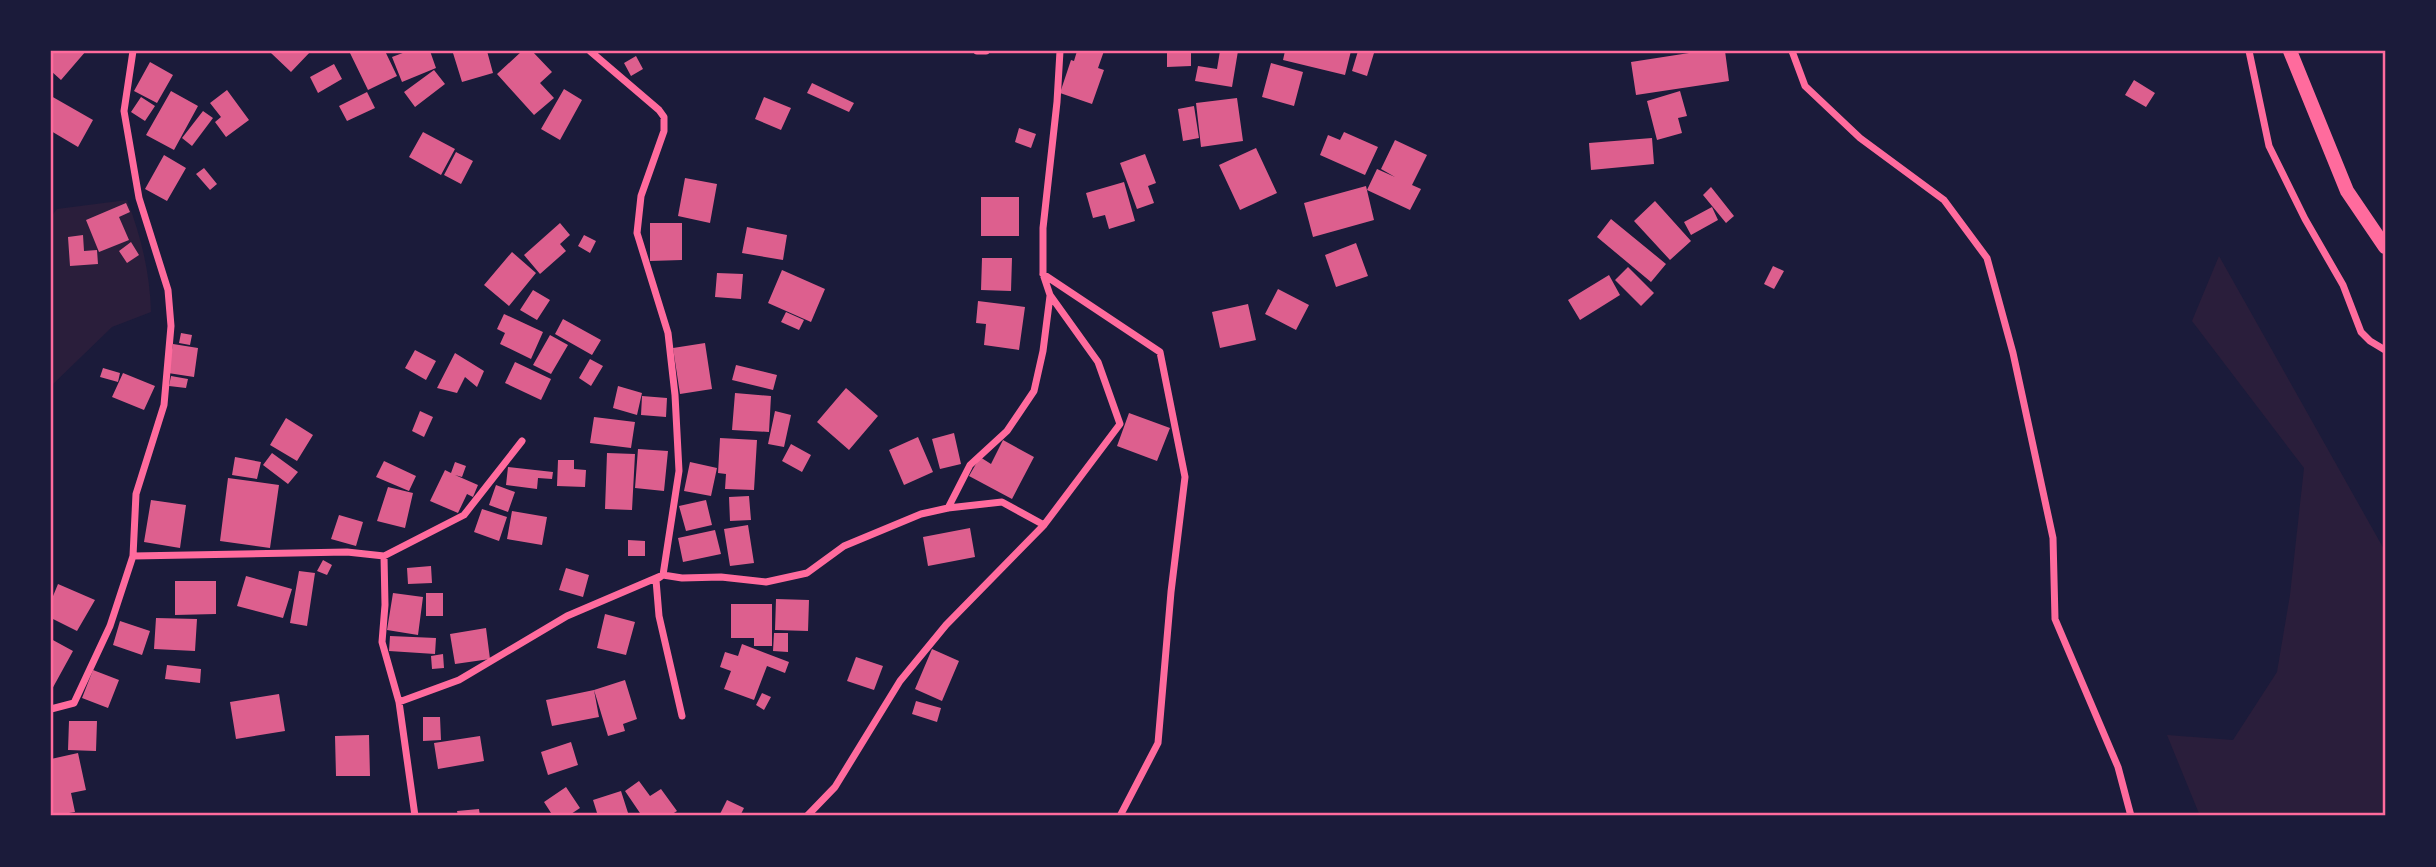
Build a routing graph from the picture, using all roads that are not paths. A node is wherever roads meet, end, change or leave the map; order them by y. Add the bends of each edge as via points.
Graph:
1 (133, 51) edge
2 (590, 51) edge
3 (977, 51) edge
4 (986, 51) edge
5 (1060, 51) edge
6 (1791, 51) edge
7 (2249, 51) edge
8 (2290, 51) edge
9 (2385, 247) edge
10 (1042, 274) junction
11 (1050, 295) junction
12 (2385, 351) edge
13 (523, 441) dead end
14 (948, 508) junction
15 (1044, 525) junction
16 (133, 556) junction
17 (384, 556) junction
18 (663, 575) junction
19 (399, 702) junction
20 (51, 709) edge
21 (682, 716) dead end
22 (415, 816) edge
23 (807, 816) edge
24 (1120, 816) edge
25 (2131, 816) edge

1 - 16 street via 124,111 139,198 168,290 171,326 164,405 136,494
2 - 18 street via 664,117 664,131 641,196 637,233 668,333 675,395 679,471
3 - 4 street
5 - 10 street
6 - 25 street via 1805,86 1860,138 1944,200 1987,258 2013,353 2053,538 2055,618 2118,768
7 - 12 street via 2269,146 2343,285 2361,332
8 - 9 highway via 2347,191
10 - 11 street
10 - 24 street via 1160,352 1185,477 1158,743
11 - 14 street via 1034,391 1007,432 970,465
11 - 15 street via 1098,362 1120,424
13 - 17 street via 464,514
14 - 15 street via 1002,502
14 - 18 street via 921,514 844,546 807,573 766,582
15 - 23 street via 946,625 900,681 835,787
16 - 17 street via 334,552
16 - 20 street via 110,626 76,700
17 - 19 street via 382,642
18 - 19 street via 567,616 459,680
18 - 21 street via 656,580 659,616
19 - 22 street

